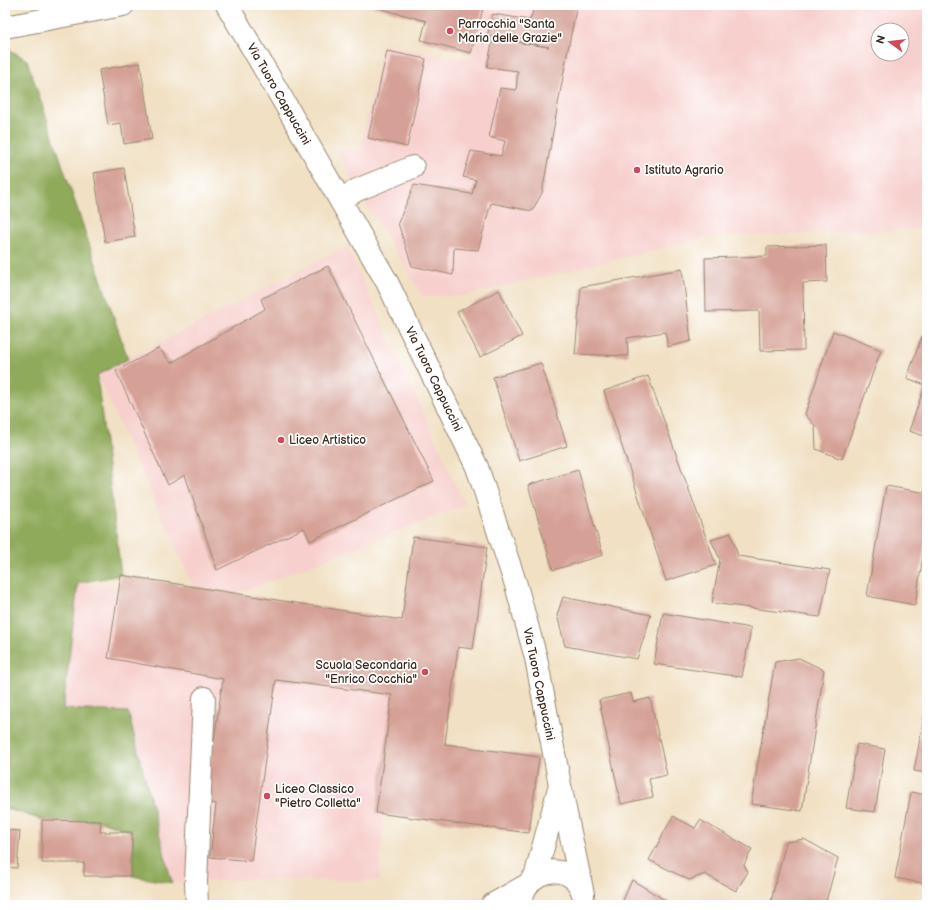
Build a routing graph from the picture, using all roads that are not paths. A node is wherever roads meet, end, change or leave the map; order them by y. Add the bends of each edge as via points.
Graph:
1 (122, 5) edge
2 (227, 5) edge
3 (5, 27) edge
4 (413, 167) dead end
5 (340, 200) junction
6 (204, 698) dead end
7 (560, 785) junction
8 (528, 889) edge
9 (584, 899) edge
10 (197, 905) edge
11 (492, 905) edge

1 - 3 street
2 - 5 street, Via Tuoro Cappuccini
4 - 5 street via 357,190
5 - 7 street, Via Tuoro Cappuccini via 387,282 477,467 516,584 536,658
6 - 10 street
7 - 8 street, Via Tuoro Cappuccini
7 - 9 street, Via Tuoro Cappuccini
8 - 9 street via 544,872 554,871 572,877 579,885
8 - 11 street

